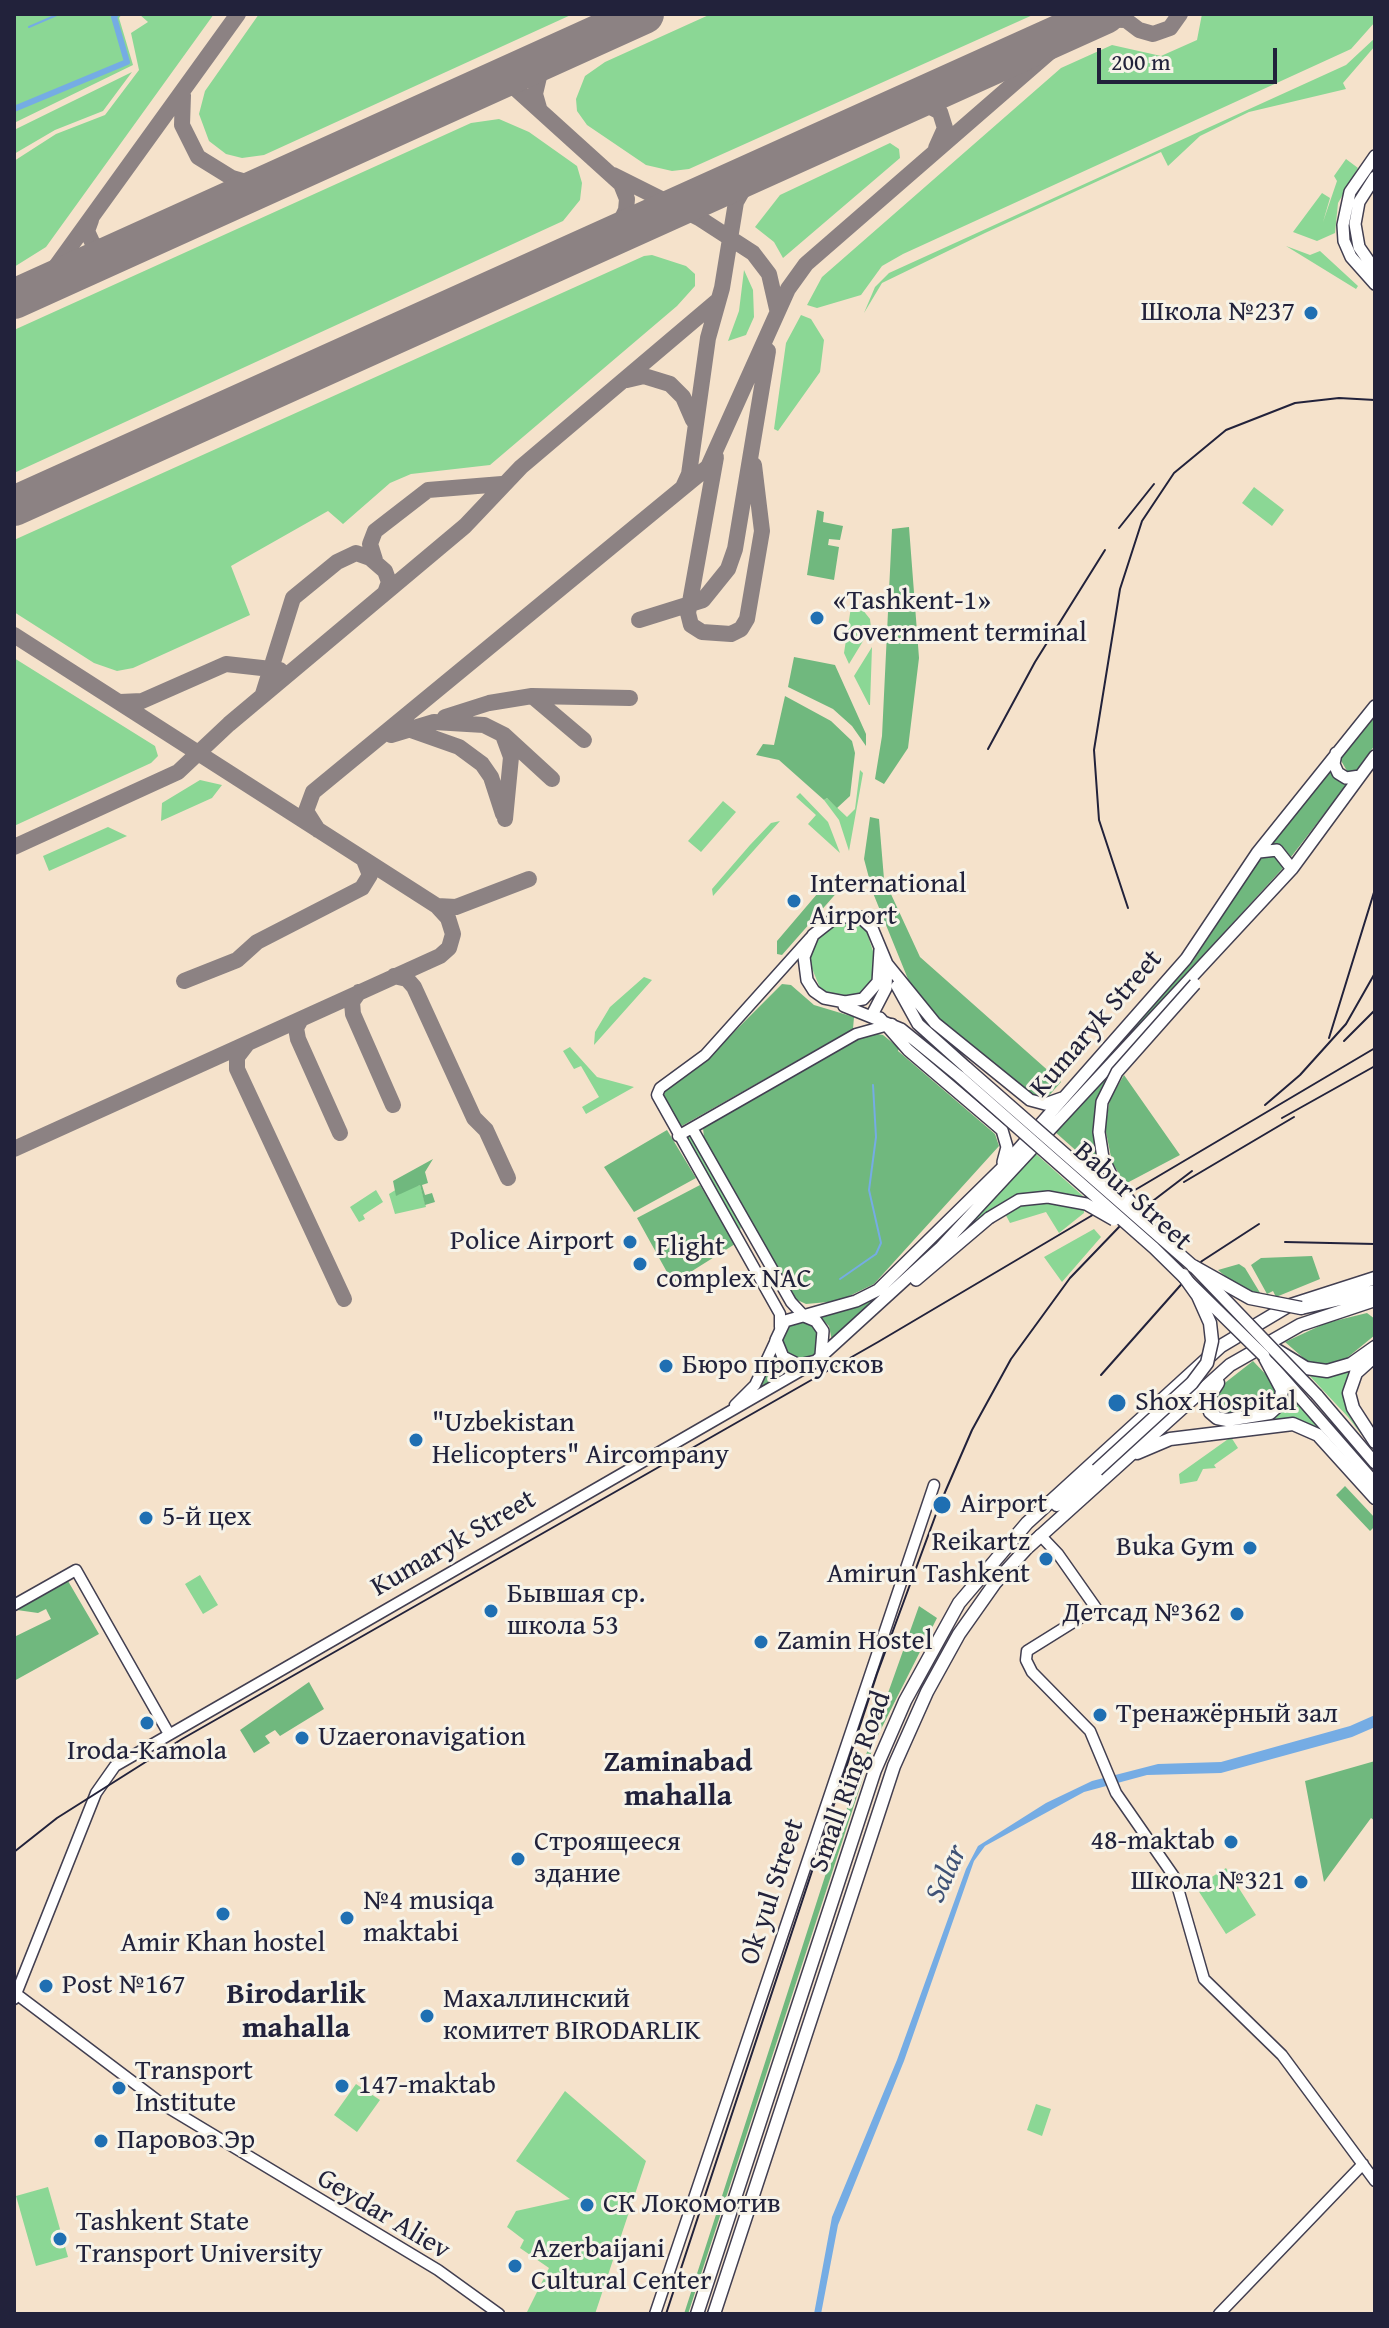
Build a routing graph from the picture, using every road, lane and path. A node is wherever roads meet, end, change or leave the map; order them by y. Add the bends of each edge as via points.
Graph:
1 (1375, 156) edge
2 (1375, 177) edge
3 (1375, 270) edge
4 (1375, 284) edge
5 (1375, 706) edge
6 (1336, 752) junction
7 (1375, 756) edge
8 (1360, 776) junction
9 (1257, 853) junction
10 (1292, 869) junction
11 (1257, 908) junction
12 (815, 933) junction
13 (880, 950) junction
14 (887, 964) junction
15 (818, 995) junction
16 (882, 1021) junction
17 (856, 1034) junction
18 (964, 1072) junction
19 (1023, 1095) junction
20 (1067, 1095) junction
21 (998, 1125) junction
22 (692, 1128) junction
23 (678, 1136) junction
24 (1001, 1169) junction
25 (750, 1230) junction
26 (737, 1238) junction
27 (1164, 1239) junction
28 (1154, 1248) junction
29 (1188, 1271) junction
30 (1375, 1278) edge
31 (1375, 1291) edge
32 (1375, 1300) edge
33 (1375, 1314) edge
34 (804, 1316) junction
35 (1318, 1318) junction
36 (862, 1322) junction
37 (780, 1327) junction
38 (776, 1340) junction
39 (1375, 1347) edge
40 (1266, 1350) junction
41 (1375, 1356) edge
42 (816, 1361) junction
43 (1312, 1398) junction
44 (1375, 1442) edge
45 (1122, 1460) junction
46 (1375, 1463) edge
47 (1375, 1483) edge
48 (934, 1485) dead end
49 (1375, 1498) edge
50 (1033, 1528) junction
51 (14, 1605) edge
52 (168, 1732) junction
53 (15, 1995) edge
54 (160, 2107) junction
55 (1363, 2164) junction
56 (1375, 2181) edge
57 (489, 2314) edge
58 (499, 2314) edge
59 (655, 2314) edge
60 (697, 2314) edge
61 (714, 2314) edge
62 (1219, 2314) edge

1 - 4 main road via 1350,192 1343,225 1351,257
2 - 3 main road via 1359,202 1355,229 1361,252
5 - 6 main road, Kumaryk Street
6 - 8 main road via 1338,773
6 - 9 main road, Kumaryk Street
7 - 8 main road, Kumaryk Street
8 - 10 main road, Kumaryk Street
9 - 10 main road via 1276,849
9 - 20 main road, Kumaryk Street via 1186,959
10 - 11 main road, Kumaryk Street
11 - 27 main road, bridge via 1117,1072 1100,1114 1099,1140 1109,1172
11 - 36 main road, Kumaryk Street via 1015,1171
12 - 13 main road via 836,917 856,916 869,925
12 - 15 main road via 803,962 808,983
12 - 23 main road via 705,1055 659,1089 657,1099
13 - 14 main road
13 - 15 main road via 880,976 866,998 849,1002
14 - 16 main road
14 - 18 main road, Babur Street via 915,1020
14 - 19 main road via 935,1023
15 - 16 main road, Babur Street
16 - 17 main road
16 - 17 main road
16 - 18 main road, Babur Street
16 - 21 main road via 908,1050
17 - 22 main road
18 - 27 main road, Babur Street, bridge
18 - 28 main road, Babur Street, bridge
19 - 20 main road via 1045,1104
19 - 21 main road via 1026,1103 1019,1118
20 - 24 main road, Kumaryk Street
21 - 24 main road via 1007,1147
22 - 23 main road
22 - 25 main road
23 - 26 main road
24 - 34 main road, Kumaryk Street via 878,1290
25 - 26 main road
25 - 34 main road
26 - 37 main road via 780,1314
27 - 29 main road, Babur Street, bridge
28 - 29 main road, Babur Street, bridge
28 - 36 main road, bridge via 1086,1204 1057,1197 1027,1198 992,1215
29 - 31 highway, bridge via 1279,1306 1323,1306
29 - 40 main road, Babur Street, bridge
29 - 50 highway, bridge via 1210,1323 1207,1363 1192,1383
30 - 50 highway, Small Ring Road via 1300,1301 1221,1346
32 - 35 highway, Small Ring Road
33 - 35 highway via 1357,1309
34 - 37 main road, Kumaryk Street
34 - 42 main road via 816,1321 825,1336
35 - 40 highway, Small Ring Road
36 - 42 main road, Kumaryk Street
37 - 38 main road, Kumaryk Street
38 - 42 main road via 786,1360 799,1365
38 - 52 main road, Kumaryk Street via 755,1385 734,1406
39 - 40 highway via 1347,1366 1327,1371
40 - 40 highway via 1281,1388 1277,1408 1262,1417 1227,1420 1212,1414 1207,1403 1212,1389
40 - 43 main road, Babur Street, bridge
40 - 45 highway, Small Ring Road via 1218,1375
41 - 44 highway via 1356,1373 1349,1393
42 - 52 main road, Kumaryk Street
43 - 46 main road, Babur Street
43 - 47 main road, Babur Street
45 - 49 highway via 1170,1439 1293,1424 1318,1435
45 - 50 highway, Small Ring Road
48 - 59 main road, Ok yul Street
50 - 55 main road via 1096,1608 1027,1651 1032,1672 1090,1731 1114,1789 1175,1878 1204,1979 1277,2049
50 - 60 highway, Small Ring Road via 1006,1546 949,1620 882,1752
50 - 61 highway, Small Ring Road via 966,1624 901,1748
51 - 52 main road via 76,1570
52 - 53 main road, Kumaryk Street via 98,1775
53 - 54 main road
54 - 57 main road via 440,2278
54 - 58 main road via 438,2270
55 - 56 main road
55 - 62 main road

